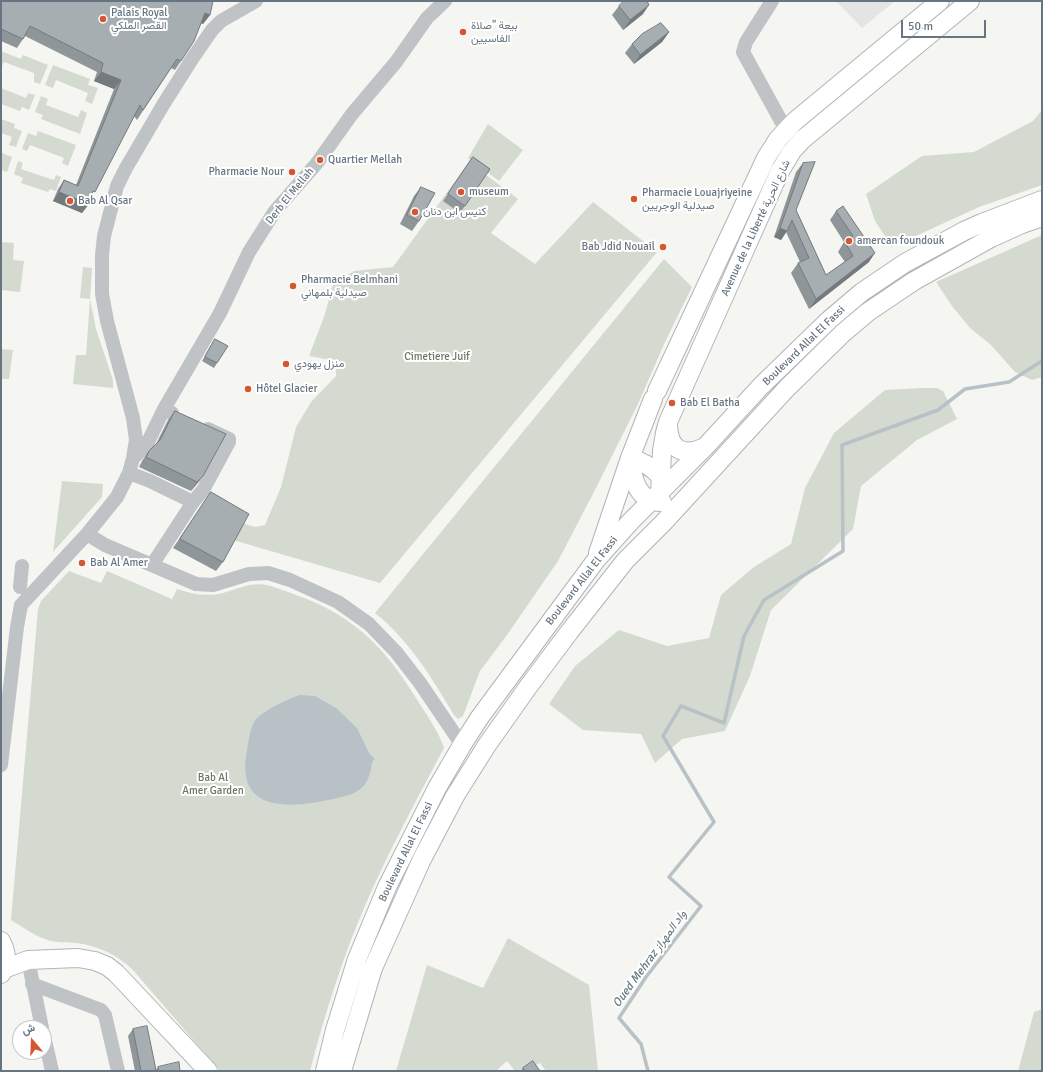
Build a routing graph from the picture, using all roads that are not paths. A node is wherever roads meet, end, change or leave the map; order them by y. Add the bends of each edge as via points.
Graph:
1 (256, 1) edge
2 (445, 1) edge
3 (772, 1) edge
4 (940, 1) edge
5 (970, 1) edge
6 (786, 130) junction
7 (1042, 200) edge
8 (1042, 217) edge
9 (905, 263) junction
10 (914, 281) junction
11 (164, 409) junction
12 (185, 418) edge
13 (668, 422) junction
14 (198, 424) edge
15 (705, 447) junction
16 (133, 458) junction
17 (630, 458) junction
18 (129, 473) junction
19 (658, 492) junction
20 (685, 499) junction
21 (192, 502) junction
22 (87, 534) junction
23 (596, 560) junction
24 (625, 561) junction
25 (152, 565) junction
26 (22, 566) dead end
27 (20, 587) dead end
28 (462, 745) junction
29 (1, 765) edge
30 (2, 942) edge
31 (28, 960) junction
32 (2, 972) edge
33 (32, 984) junction
34 (40, 1020) edge
35 (49, 1060) edge
36 (52, 1071) edge
37 (118, 1071) edge
38 (208, 1071) edge
39 (325, 1071) edge
40 (342, 1071) edge

1 - 16 street via 221,21 210,33 126,168 111,206 104,242 102,294 133,418 136,440
2 - 11 street, Derb El Mellah via 427,18 317,163 275,211 249,252 220,313
3 - 6 street via 746,42 744,52
4 - 6 main road, Avenue de la Liberté شارع الحرية
5 - 13 main road, Avenue de la Liberté شارع الحرية via 807,135 792,151
6 - 17 main road, Avenue de la Liberté شارع الحرية via 766,158 655,395
7 - 9 main road, Boulevard Allal El Fassi via 982,223
8 - 10 main road, Boulevard Allal El Fassi via 991,238
9 - 10 main road
9 - 15 main road, Boulevard Allal El Fassi via 862,292 833,316 761,386
10 - 20 main road, Boulevard Allal El Fassi via 868,312 837,338 787,388
11 - 12 street
11 - 16 street, Derb El Mellah via 146,446
13 - 15 main road via 670,439 676,448 691,451
13 - 19 main road, Avenue de la Liberté شارع الحرية
14 - 21 street via 226,436 229,440 203,490
15 - 19 main road, Boulevard Allal El Fassi
16 - 18 street
17 - 19 main road via 647,464
17 - 19 main road, Avenue de la Liberté شارع الحرية via 637,488 644,496
17 - 23 main road
18 - 21 street
18 - 22 street via 117,497
19 - 20 main road via 671,502
19 - 23 main road, Boulevard Allal El Fassi
19 - 24 main road, Avenue de la Liberté شارع الحرية
20 - 24 main road, Boulevard Allal El Fassi
21 - 25 street
22 - 25 street via 105,545
22 - 29 street via 21,605
23 - 28 main road, Boulevard Allal El Fassi
24 - 40 main road, Boulevard Allal El Fassi via 528,687 455,796 422,859 373,968
25 - 28 street via 203,585 249,574 268,573 338,602 369,624 396,652
26 - 27 street
28 - 39 main road, Boulevard Allal El Fassi via 437,788 387,887 357,959
30 - 31 main road
30 - 32 main road via 6,960
31 - 32 main road
31 - 33 street
31 - 38 main road via 78,958 107,966
33 - 34 street
33 - 37 street via 100,1010 104,1015
35 - 36 street

